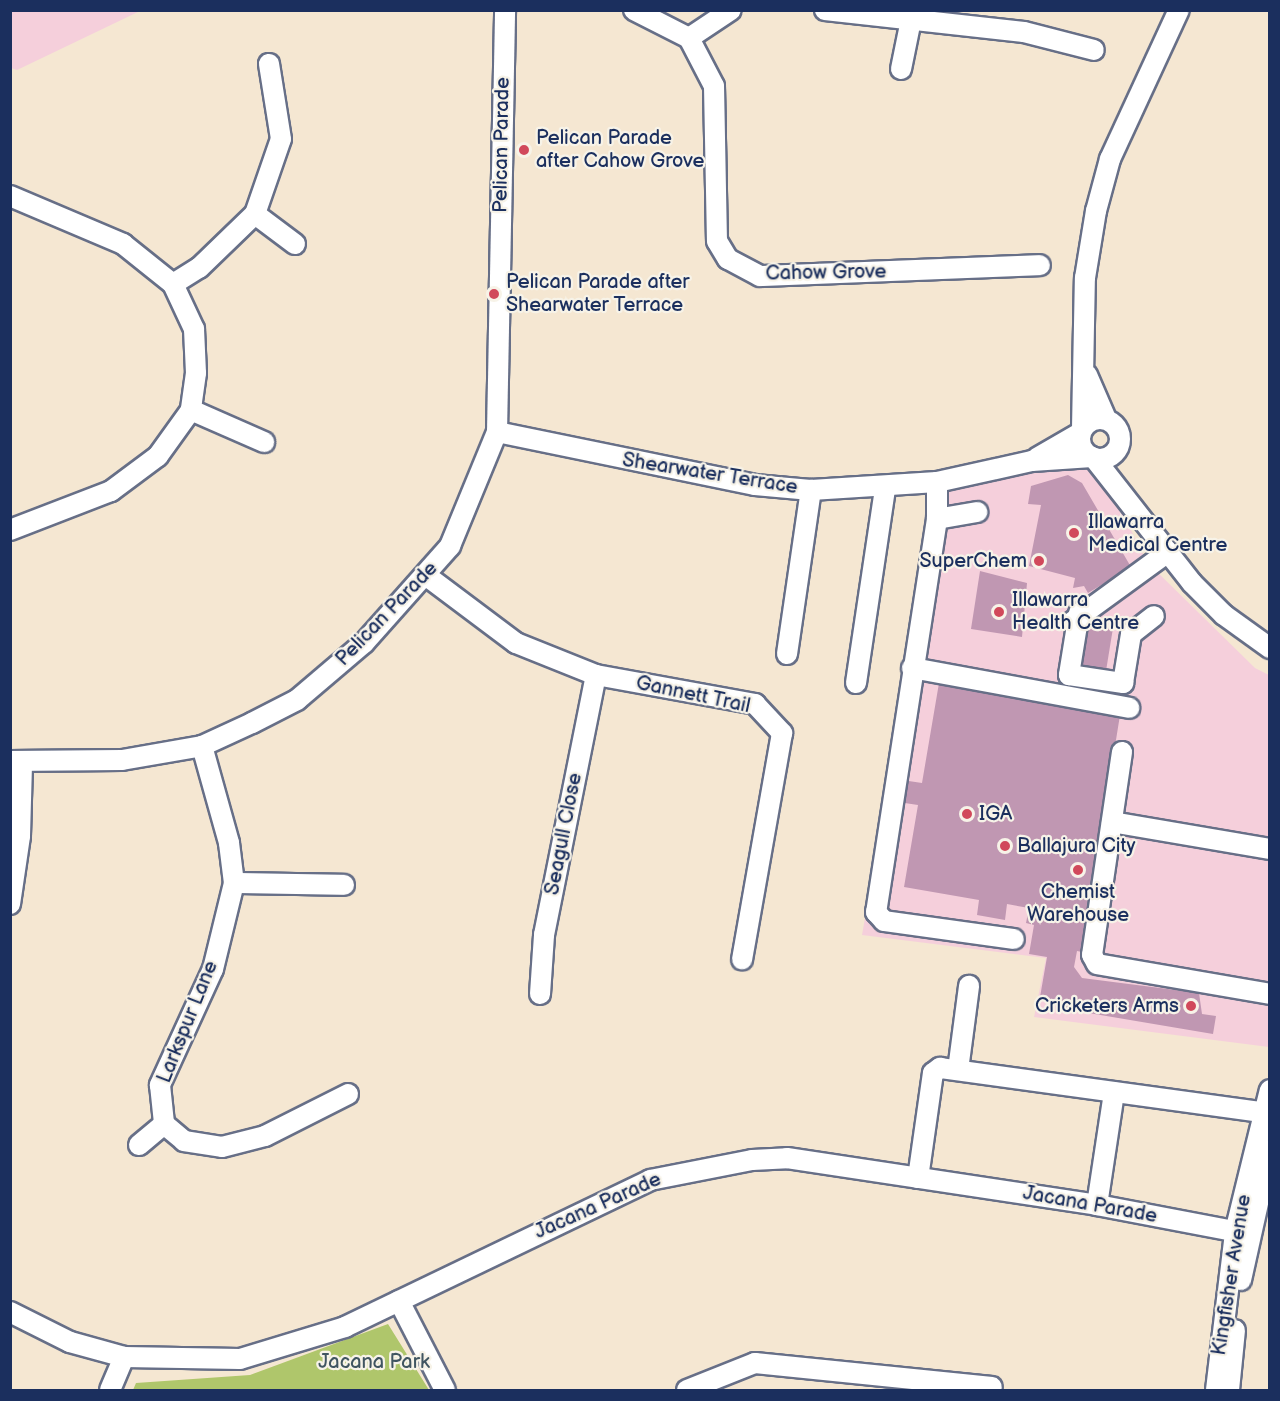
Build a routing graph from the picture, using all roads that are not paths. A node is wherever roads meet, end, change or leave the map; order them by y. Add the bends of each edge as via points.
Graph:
1 (505, 10) edge
2 (634, 10) edge
3 (731, 10) edge
4 (825, 10) edge
5 (1179, 10) edge
6 (911, 20) junction
7 (689, 38) junction
8 (1094, 50) dead end
9 (269, 64) dead end
10 (901, 69) dead end
11 (11, 198) edge
12 (255, 214) junction
13 (295, 244) dead end
14 (1040, 266) dead end
15 (173, 284) junction
16 (1087, 375) junction
17 (191, 410) junction
18 (1106, 419) junction
19 (1081, 431) junction
20 (497, 432) junction
21 (264, 442) dead end
22 (1115, 452) junction
23 (1093, 457) junction
24 (1032, 461) junction
25 (937, 482) junction
26 (885, 488) junction
27 (811, 490) junction
28 (1132, 504) junction
29 (976, 512) dead end
30 (937, 519) junction
31 (10, 530) edge
32 (1168, 552) junction
33 (428, 577) junction
34 (1079, 613) junction
35 (1154, 616) dead end
36 (1269, 648) edge
37 (787, 654) dead end
38 (912, 668) junction
39 (596, 675) junction
40 (856, 683) dead end
41 (1061, 693) junction
42 (1129, 708) dead end
43 (202, 746) junction
44 (1122, 752) dead end
45 (16, 762) edge
46 (1112, 822) junction
47 (1269, 849) edge
48 (234, 883) junction
49 (344, 885) dead end
50 (10, 904) edge
51 (1014, 939) dead end
52 (742, 960) dead end
53 (969, 986) dead end
54 (540, 994) dead end
55 (1269, 994) edge
56 (958, 1070) junction
57 (1269, 1090) edge
58 (1114, 1092) junction
59 (348, 1094) dead end
60 (1267, 1113) edge
61 (164, 1124) junction
62 (139, 1144) dead end
63 (1269, 1149) edge
64 (918, 1178) junction
65 (1259, 1185) edge
66 (1097, 1205) junction
67 (1242, 1233) junction
68 (399, 1301) junction
69 (10, 1312) edge
70 (124, 1357) junction
71 (992, 1387) dead end
72 (110, 1390) edge
73 (445, 1390) edge
74 (687, 1390) edge
75 (1216, 1390) edge
76 (1229, 1390) edge

1 - 20 street, Pelican Parade
2 - 7 street
3 - 7 street
4 - 6 street
5 - 16 street via 1110,159 1096,211 1085,278
6 - 8 street via 1024,32
6 - 10 street
7 - 14 street, Cahow Grove via 714,86 717,240 728,259 759,276
9 - 12 street via 281,139
11 - 15 street via 123,244
12 - 13 street
12 - 15 street via 199,268
15 - 17 street via 194,328
16 - 18 street
16 - 19 street
17 - 21 street
17 - 31 street via 158,456 111,491
18 - 19 street
18 - 22 street via 1118,430
19 - 23 street via 1080,443
19 - 24 street, Shearwater Terrace
20 - 27 street, Shearwater Terrace via 755,485
20 - 33 street, Pelican Parade via 468,509
22 - 23 street
22 - 28 street
23 - 24 street, Shearwater Terrace
23 - 28 street
24 - 25 street, Shearwater Terrace
25 - 26 street, Shearwater Terrace
25 - 30 street
26 - 27 street, Shearwater Terrace
26 - 40 street
27 - 37 street
28 - 32 street
29 - 30 street
30 - 38 street
32 - 34 street
32 - 36 street via 1224,615
33 - 39 street, Gannett Trail via 516,643
33 - 43 street, Pelican Parade via 364,643 297,700
34 - 35 street via 1069,675 1123,683 1131,634
34 - 41 street via 1072,618
38 - 41 street
38 - 51 street via 876,912 884,921
39 - 52 street, Gannett Trail via 755,704 782,733
39 - 54 street, Seagull Close via 544,935
41 - 42 street
43 - 45 street, Pelican Parade via 122,760
43 - 48 street, Larkspur Lane via 229,843
44 - 46 street
45 - 50 street via 20,836
46 - 47 street
46 - 55 street via 1092,955 1097,964
48 - 49 street
48 - 61 street, Larkspur Lane via 213,969 160,1085
53 - 56 street
56 - 58 street
56 - 64 street via 940,1068 933,1074
57 - 60 street, Kingfisher Avenue
58 - 60 street
58 - 66 street
59 - 61 street via 265,1136 222,1147 184,1141
60 - 65 street, Kingfisher Avenue
61 - 62 street
63 - 65 street, Kingfisher Avenue
64 - 66 street, Jacana Parade
64 - 68 street, Jacana Parade via 787,1158 718,1163 650,1180 601,1201
65 - 67 street, Kingfisher Avenue
66 - 67 street, Jacana Parade
67 - 75 street, Kingfisher Avenue
67 - 76 street, Kingfisher Avenue
68 - 70 street, Jacana Parade via 299,1345 240,1359
68 - 73 street
69 - 70 street, Jacana Parade via 70,1342
70 - 72 street
71 - 74 street via 755,1363

